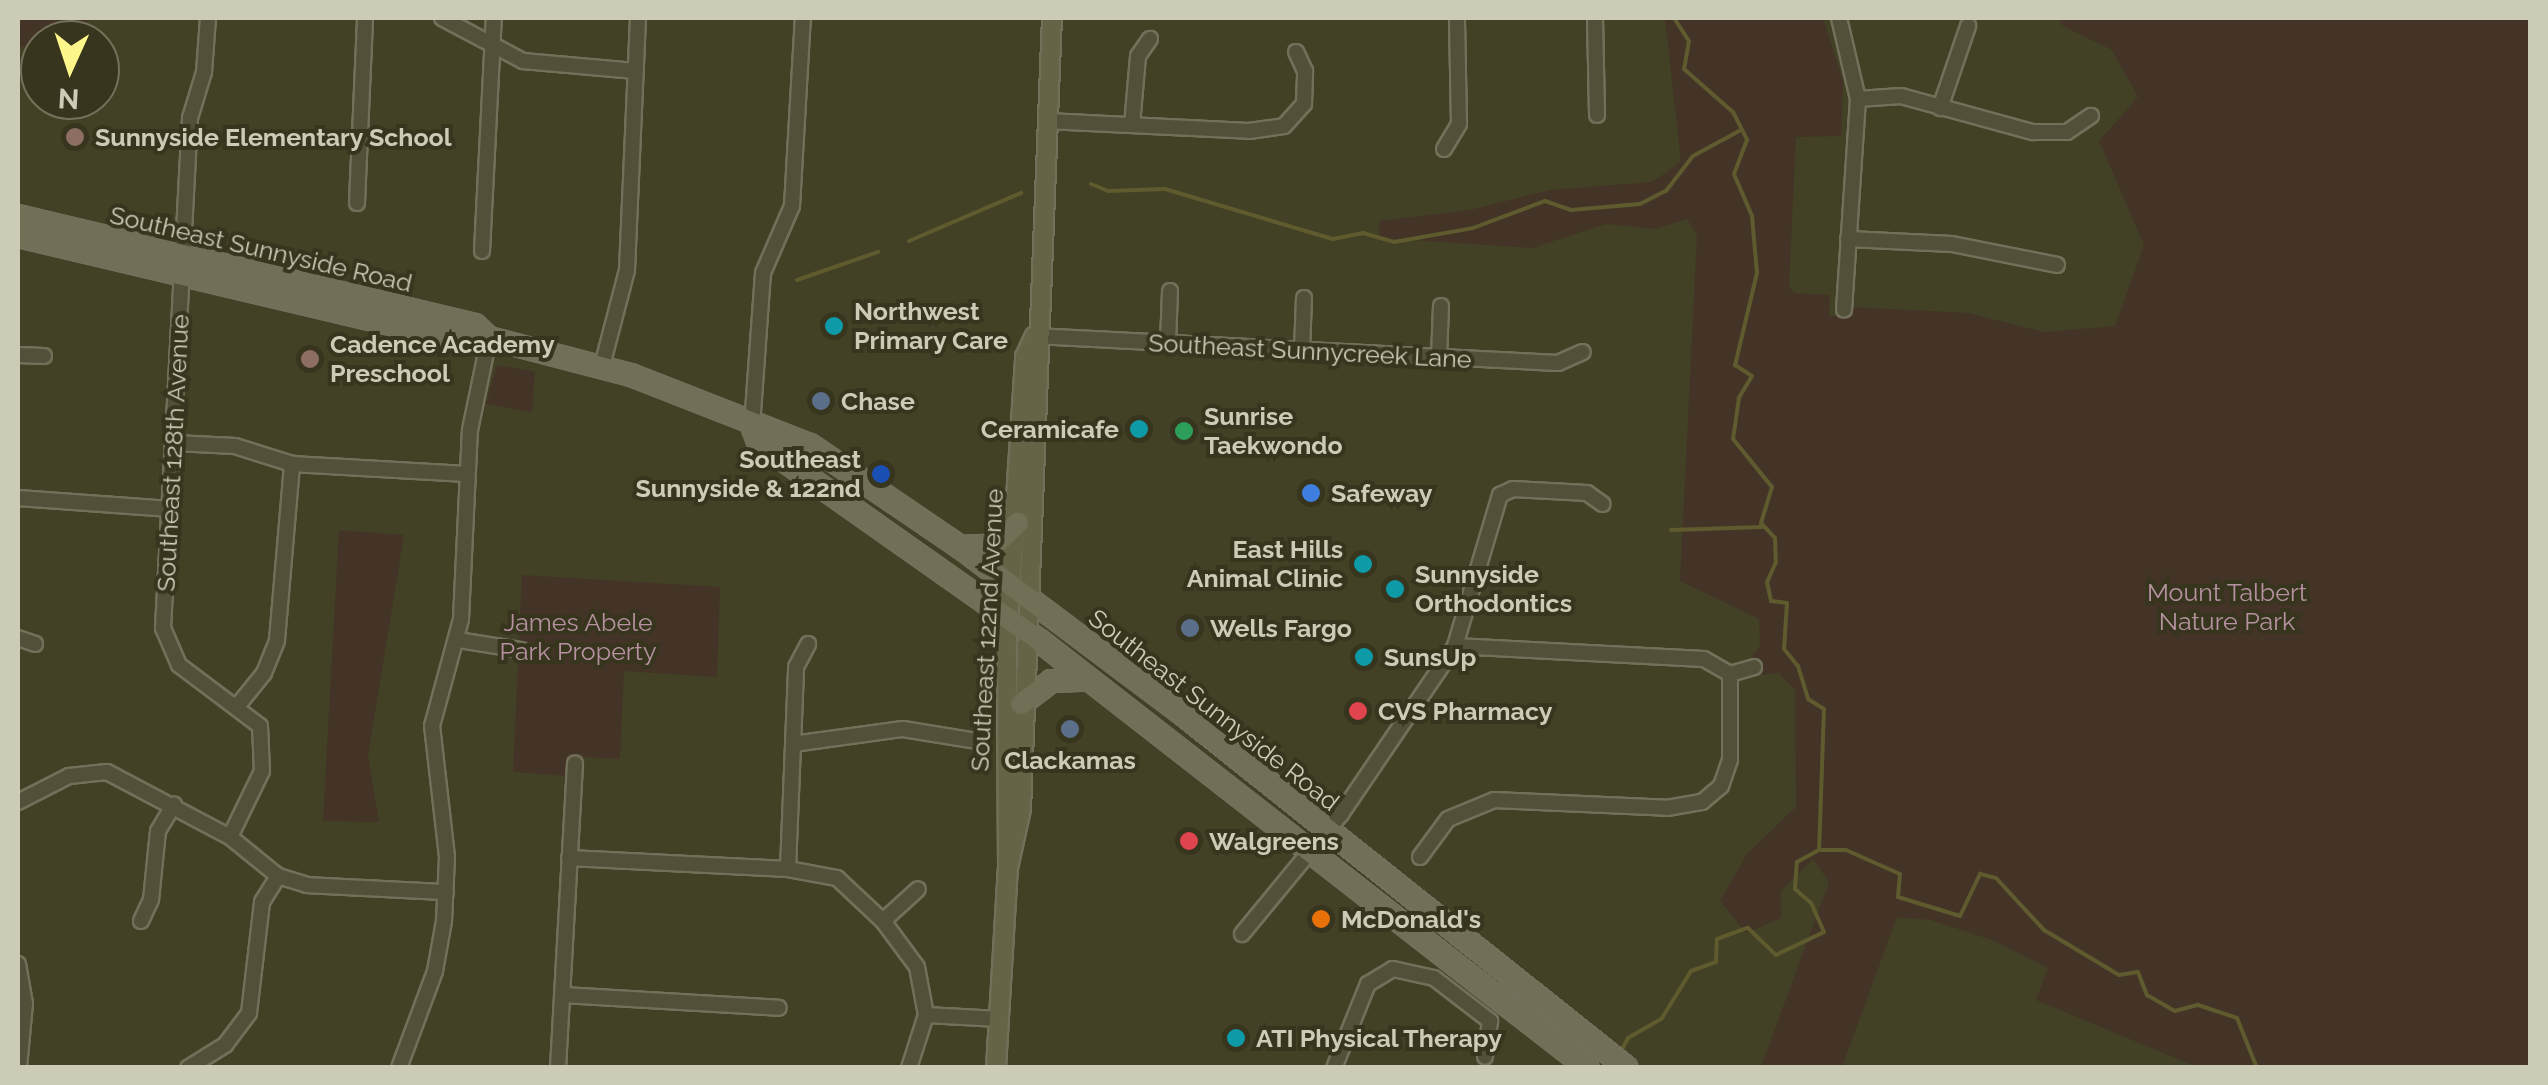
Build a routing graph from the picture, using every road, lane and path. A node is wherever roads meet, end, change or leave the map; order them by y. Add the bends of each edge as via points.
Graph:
1 (208, 18) edge
2 (365, 18) edge
3 (442, 18) edge
4 (494, 18) edge
5 (638, 18) edge
6 (803, 18) edge
7 (1052, 18) edge
8 (1457, 18) edge
9 (1595, 18) edge
10 (1838, 18) edge
11 (1968, 26) dead end
12 (1150, 39) dead end
13 (493, 46) junction
14 (1296, 52) dead end
15 (636, 72) junction
16 (1858, 98) junction
17 (1940, 108) junction
18 (1597, 116) dead end
19 (2092, 116) dead end
20 (1047, 121) junction
21 (1132, 125) junction
22 (1444, 149) dead end
23 (356, 203) dead end
24 (18, 216) edge
25 (18, 236) edge
26 (1848, 239) junction
27 (482, 251) dead end
28 (2057, 264) dead end
29 (183, 265) junction
30 (1170, 291) dead end
31 (1304, 298) dead end
32 (370, 300) junction
33 (1441, 306) dead end
34 (1844, 310) dead end
35 (332, 311) junction
36 (1035, 336) junction
37 (488, 338) junction
38 (1168, 343) junction
39 (1302, 350) junction
40 (1583, 352) dead end
41 (18, 355) edge
42 (44, 356) dead end
43 (1439, 358) junction
44 (602, 366) junction
45 (1024, 403) junction
46 (752, 426) junction
47 (174, 443) junction
48 (1038, 453) junction
49 (840, 463) junction
50 (292, 464) junction
51 (803, 470) junction
52 (466, 474) junction
53 (18, 498) edge
54 (1603, 504) dead end
55 (171, 509) junction
56 (1018, 523) junction
57 (960, 548) junction
58 (1021, 592) junction
59 (1017, 624) junction
60 (18, 638) edge
61 (458, 640) junction
62 (35, 644) dead end
63 (808, 644) dead end
64 (1455, 646) junction
65 (520, 650) dead end
66 (1754, 667) dead end
67 (1730, 674) junction
68 (1087, 680) junction
69 (239, 704) junction
70 (1022, 704) junction
71 (976, 741) dead end
72 (793, 744) junction
73 (576, 763) dead end
74 (18, 802) edge
75 (174, 804) junction
76 (1328, 830) junction
77 (230, 838) junction
78 (1311, 849) junction
79 (1420, 857) dead end
80 (570, 858) junction
81 (1008, 868) junction
82 (788, 869) junction
83 (278, 876) junction
84 (918, 889) dead end
85 (446, 892) junction
86 (141, 921) dead end
87 (883, 921) junction
88 (1242, 934) dead end
89 (18, 964) edge
90 (563, 995) junction
91 (779, 1008) dead end
92 (926, 1015) junction
93 (999, 1018) junction
94 (1485, 1056) dead end
95 (1586, 1066) edge
96 (20, 1068) edge
97 (188, 1068) edge
98 (399, 1068) edge
99 (558, 1068) edge
100 (909, 1068) edge
101 (996, 1068) edge
102 (1334, 1068) edge
103 (1627, 1068) edge

1 - 29 street, Southeast 128th Avenue via 204,72 190,118
2 - 23 street
3 - 13 street
4 - 13 street
5 - 15 street
6 - 46 street via 792,206 764,273
7 - 20 main road, Southeast 122nd Avenue
8 - 22 street via 1459,124
9 - 18 street
10 - 16 street
11 - 17 street
12 - 21 street via 1138,56
13 - 15 street via 556,68
13 - 27 street
14 - 21 street via 1305,71 1304,104 1284,126 1248,131
15 - 44 street via 627,270
16 - 17 street via 1901,96
16 - 26 street
17 - 19 street via 2032,132 2067,132
20 - 21 street
20 - 36 main road, Southeast 122nd Avenue
24 - 29 main road, Southeast Sunnyside Road
25 - 29 main road, Southeast Sunnyside Road
26 - 28 street via 1952,244
26 - 34 street
29 - 32 main road, Southeast Sunnyside Road
29 - 35 main road, Southeast Sunnyside Road
29 - 47 street, Southeast 128th Avenue
30 - 38 street
31 - 39 street
32 - 35 main road
32 - 37 main road, Southeast Sunnyside Road via 475,325
33 - 43 street
35 - 37 main road, Southeast Sunnyside Road via 470,343
36 - 38 street, Southeast Sunnycreek Lane
36 - 45 main road, Southeast 122nd Avenue via 1024,356
36 - 48 main road, Southeast 122nd Avenue
37 - 44 main road, Southeast Sunnyside Road
37 - 52 street
38 - 39 street, Southeast Sunnycreek Lane
39 - 43 street, Southeast Sunnycreek Lane
40 - 43 street, Southeast Sunnycreek Lane via 1558,363
41 - 42 street
44 - 46 main road, Southeast Sunnyside Road
45 - 48 main road via 1032,412
45 - 56 main road, Southeast 122nd Avenue
46 - 49 main road, Southeast Sunnyside Road via 770,424
46 - 51 main road, Southeast Sunnyside Road via 758,442
47 - 50 street via 235,446
47 - 55 street, Southeast 128th Avenue
48 - 58 main road, Southeast 122nd Avenue
49 - 51 main road
49 - 57 main road, Southeast Sunnyside Road
50 - 52 street
50 - 69 street via 277,640 264,673
51 - 59 main road, Southeast Sunnyside Road
52 - 61 street
53 - 55 street
54 - 64 street via 1587,493 1513,489 1500,495
55 - 69 street, Southeast 128th Avenue via 166,646 179,665
56 - 57 main road via 995,546
56 - 58 main road, Southeast 122nd Avenue
57 - 58 main road, Southeast Sunnyside Road
58 - 59 main road, Southeast 122nd Avenue
58 - 76 main road, Southeast Sunnyside Road
59 - 68 main road, Southeast Sunnyside Road
59 - 70 main road, Southeast 122nd Avenue
59 - 81 main road, Southeast 122nd Avenue via 1003,726
60 - 62 street
61 - 65 street
61 - 85 street via 432,738
63 - 72 street via 796,667
64 - 67 street via 1704,658
64 - 76 street
66 - 67 street
67 - 79 street via 1726,775 1702,802 1667,808 1494,800 1448,819
68 - 70 main road via 1051,681
68 - 78 main road, Southeast Sunnyside Road
69 - 77 street, Southeast 128th Avenue via 260,726 264,760
70 - 81 main road, Southeast 122nd Avenue via 1021,809
71 - 72 street via 903,729
72 - 82 street
73 - 80 street
74 - 75 street via 87,772 128,778
75 - 77 street
75 - 86 street via 158,831 151,900
76 - 78 street
76 - 103 main road, Southeast Sunnyside Road
77 - 83 street
78 - 88 street
78 - 95 main road, Southeast Sunnyside Road
80 - 82 street
80 - 90 street
81 - 93 main road, Southeast 122nd Avenue
82 - 87 street via 837,878
83 - 85 street via 307,885
83 - 97 street via 262,902 249,1014 225,1045
84 - 87 street
85 - 98 street via 434,971
87 - 92 street via 918,967
89 - 96 street via 25,1002
90 - 91 street
90 - 99 street
92 - 93 street
92 - 100 street
93 - 101 main road, Southeast 122nd Avenue
94 - 102 street via 1490,1020 1434,978 1393,969 1364,992

